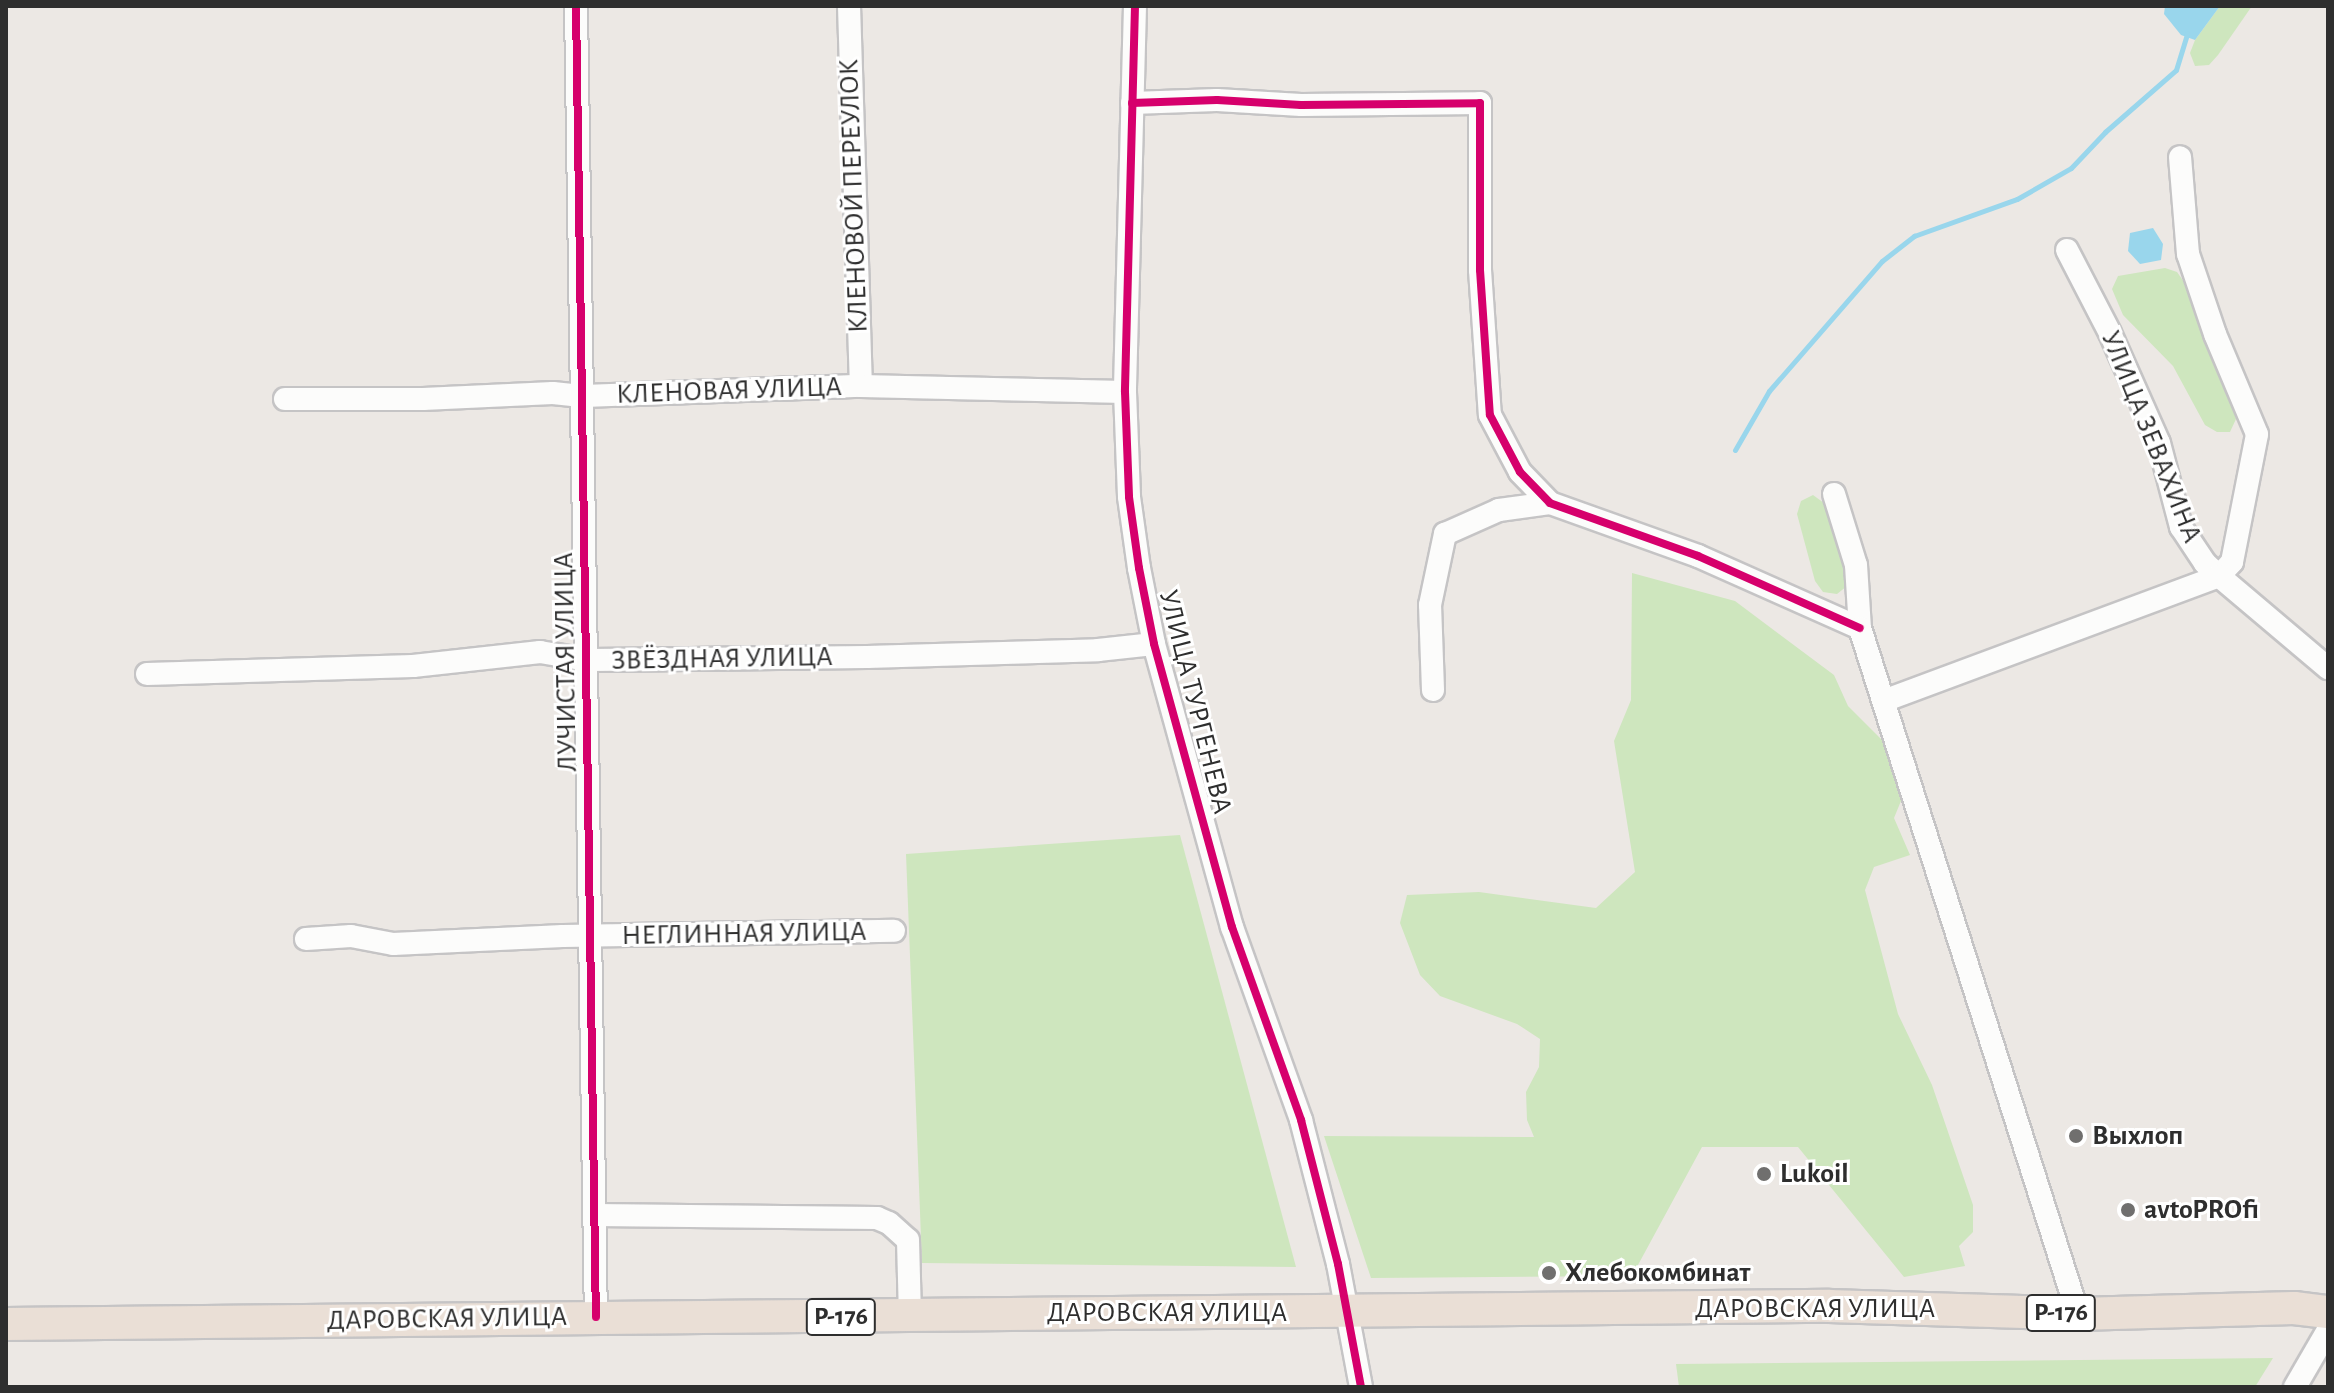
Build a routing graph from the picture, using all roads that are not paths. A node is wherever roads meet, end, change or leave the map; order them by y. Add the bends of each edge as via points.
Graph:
1 (576, 6) edge
2 (849, 6) edge
3 (1135, 6) edge
4 (1132, 103) junction
5 (2180, 157) dead end
6 (2067, 250) dead end
7 (861, 386) junction
8 (1125, 392) junction
9 (584, 396) junction
10 (285, 399) dead end
11 (1834, 494) dead end
12 (1550, 503) junction
13 (2219, 576) junction
14 (1860, 628) junction
15 (1154, 644) junction
16 (588, 660) junction
17 (2328, 668) edge
18 (147, 674) dead end
19 (1433, 690) dead end
20 (1886, 700) junction
21 (894, 931) dead end
22 (591, 936) junction
23 (306, 939) dead end
24 (595, 1215) junction
25 (2328, 1312) edge
26 (1345, 1313) junction
27 (910, 1314) junction
28 (2078, 1314) junction
29 (596, 1317) junction
30 (6, 1324) edge
31 (2328, 1330) edge
32 (1361, 1387) edge
33 (2295, 1387) edge

1 - 9 street, ЛУЧИСТАЯ УЛИЦА
2 - 7 street, КЛЕНОВОЙ ПЕРЕУЛОК
3 - 4 street, УЛИЦА ТУРГЕНЕВА
4 - 8 street, УЛИЦА ТУРГЕНЕВА
4 - 12 street via 1480,103 1480,270 1490,415 1520,472
5 - 13 street, УЛИЦА ЗЕВАХИНА via 2188,254 2257,434 2232,562
6 - 13 street, УЛИЦА ЗЕВАХИНА via 2159,443 2181,527
7 - 8 street, КЛЕНОВАЯ УЛИЦА
7 - 9 street, КЛЕНОВАЯ УЛИЦА
8 - 15 street, УЛИЦА ТУРГЕНЕВА via 1129,497
9 - 10 street, КЛЕНОВАЯ УЛИЦА
9 - 16 street, ЛУЧИСТАЯ УЛИЦА
11 - 14 street via 1856,565
12 - 14 street via 1698,556
12 - 19 street via 1499,510 1445,534 1430,605
13 - 17 street, УЛИЦА ЗЕВАХИНА
13 - 20 street, УЛИЦА ЗЕВАХИНА
14 - 20 street
15 - 16 street, ЗВЁЗДНАЯ УЛИЦА via 882,657
15 - 26 street, УЛИЦА ТУРГЕНЕВА via 1232,927 1301,1120 1338,1264
16 - 18 street, ЗВЁЗДНАЯ УЛИЦА via 540,652 413,666
16 - 22 street, ЛУЧИСТАЯ УЛИЦА
20 - 28 street
21 - 22 street, НЕГЛИННАЯ УЛИЦА
22 - 23 street, НЕГЛИННАЯ УЛИЦА via 393,944 351,936
22 - 24 street, ЛУЧИСТАЯ УЛИЦА
24 - 27 street via 877,1218 908,1240
24 - 29 street, ЛУЧИСТАЯ УЛИЦА
25 - 28 highway, ДАРОВСКАЯ УЛИЦА / Р-176 via 2294,1308
26 - 27 highway, ДАРОВСКАЯ УЛИЦА / Р-176
26 - 28 highway, ДАРОВСКАЯ УЛИЦА / Р-176 via 1829,1306
26 - 32 street, УЛИЦА ТУРГЕНЕВА
27 - 29 highway, ДАРОВСКАЯ УЛИЦА / Р-176
29 - 30 highway, ДАРОВСКАЯ УЛИЦА / Р-176
31 - 33 street

